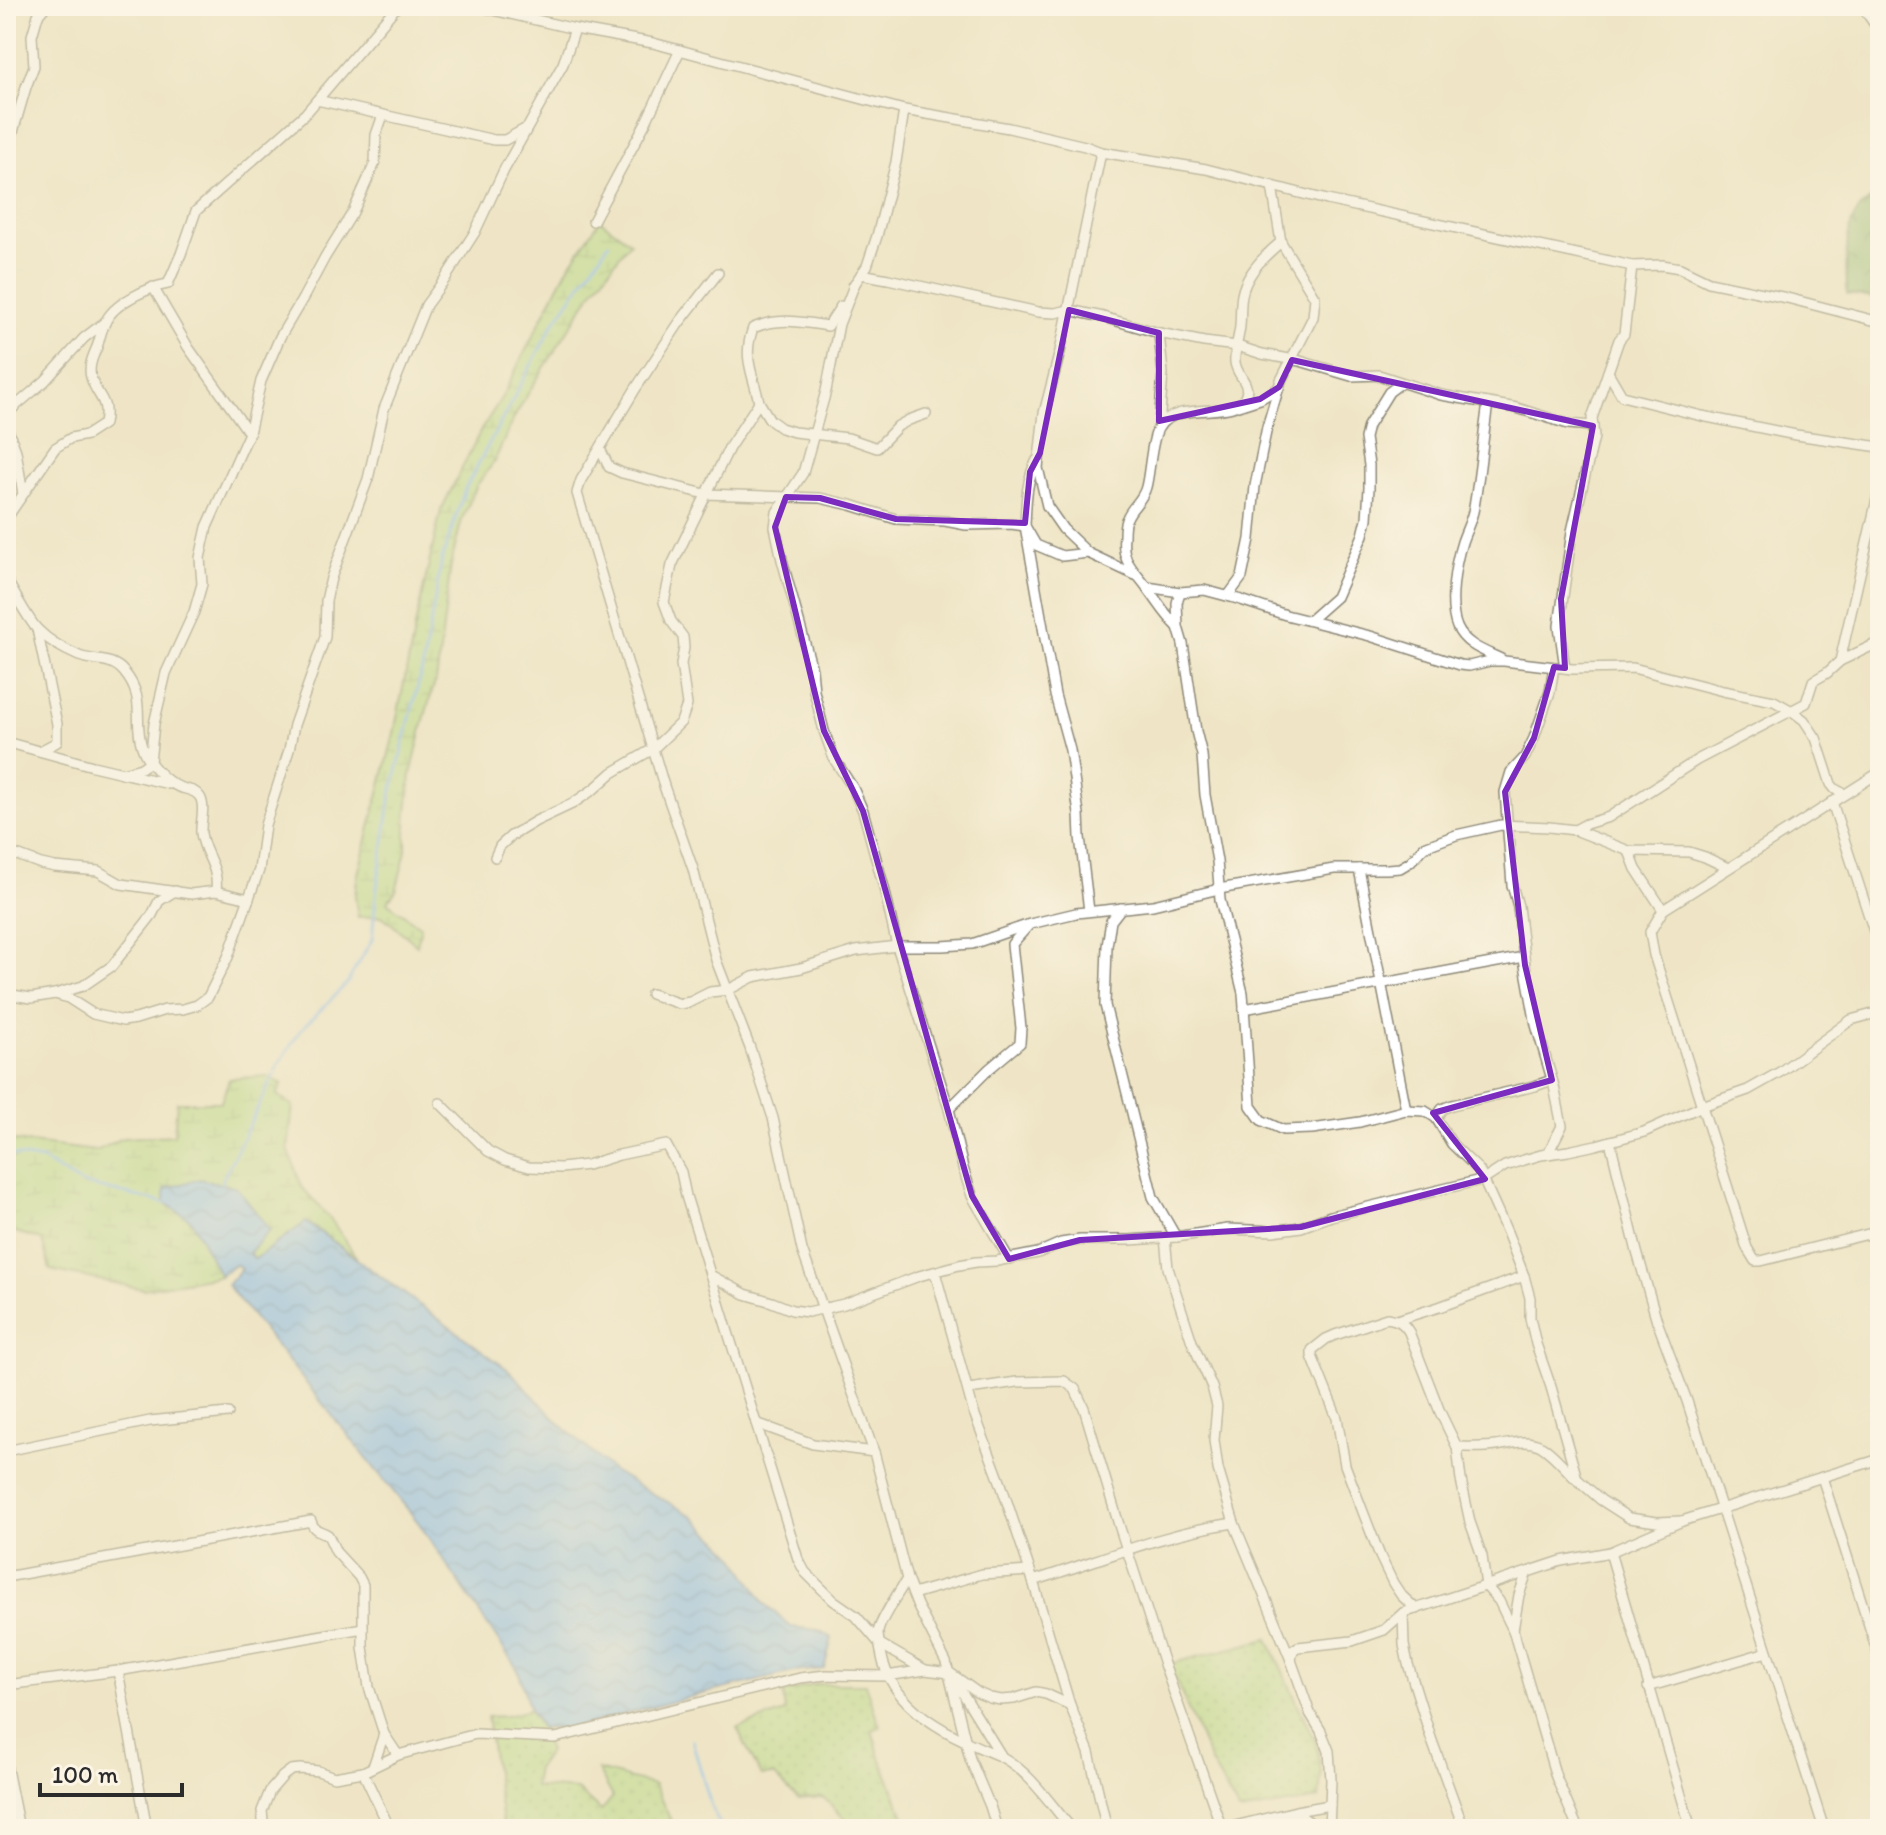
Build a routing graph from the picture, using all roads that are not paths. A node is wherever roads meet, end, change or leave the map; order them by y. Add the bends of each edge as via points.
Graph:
1 (46, 6) edge
2 (397, 6) edge
3 (476, 6) edge
4 (1862, 6) edge
5 (575, 29) junction
6 (1880, 32) edge
7 (680, 50) junction
8 (317, 100) junction
9 (904, 110) junction
10 (383, 115) junction
11 (528, 128) junction
12 (1101, 152) junction
13 (6, 156) edge
14 (1272, 186) junction
15 (593, 221) dead end
16 (1281, 242) junction
17 (1632, 266) junction
18 (718, 273) dead end
19 (858, 279) junction
20 (153, 287) junction
21 (1069, 310) junction
22 (105, 322) junction
23 (1880, 322) edge
24 (1159, 333) junction
25 (1237, 346) junction
26 (1292, 360) junction
27 (1608, 372) junction
28 (1401, 383) junction
29 (1279, 387) junction
30 (759, 402) junction
31 (1488, 403) junction
32 (1235, 407) junction
33 (6, 414) edge
34 (926, 414) dead end
35 (6, 424) edge
36 (1593, 426) junction
37 (1159, 427) junction
38 (249, 433) junction
39 (813, 434) junction
40 (1880, 447) edge
41 (600, 449) junction
42 (1040, 453) junction
43 (1880, 486) edge
44 (23, 494) junction
45 (705, 494) junction
46 (786, 497) junction
47 (6, 519) edge
48 (1025, 526) junction
49 (1870, 532) junction
50 (1880, 539) edge
51 (1088, 553) junction
52 (1135, 575) junction
53 (6, 579) edge
54 (1147, 587) junction
55 (1180, 592) junction
56 (1228, 596) junction
57 (1310, 620) junction
58 (1178, 627) junction
59 (37, 629) junction
60 (1880, 642) edge
61 (1504, 661) junction
62 (1840, 661) junction
63 (1559, 667) junction
64 (1792, 711) junction
65 (6, 742) edge
66 (653, 749) junction
67 (40, 751) junction
68 (150, 762) junction
69 (1880, 772) edge
70 (123, 773) junction
71 (178, 786) junction
72 (1844, 794) junction
73 (1832, 802) junction
74 (1507, 825) junction
75 (1575, 830) junction
76 (6, 851) edge
77 (1629, 851) junction
78 (495, 857) dead end
79 (1728, 868) junction
80 (1359, 869) junction
81 (1219, 889) junction
82 (175, 891) junction
83 (216, 891) junction
84 (249, 899) junction
85 (1121, 908) junction
86 (1663, 910) junction
87 (1089, 911) junction
88 (1030, 924) junction
89 (897, 946) junction
90 (1880, 950) edge
91 (1524, 957) junction
92 (1381, 984) junction
93 (728, 990) junction
94 (6, 994) edge
95 (55, 994) junction
96 (651, 994) dead end
97 (1244, 1009) junction
98 (1880, 1012) edge
99 (1552, 1080) junction
100 (440, 1103) dead end
101 (1702, 1106) junction
102 (949, 1109) junction
103 (1406, 1110) junction
104 (1436, 1118) junction
105 (1610, 1141) junction
106 (1548, 1153) junction
107 (1485, 1179) junction
108 (1880, 1231) edge
109 (1176, 1237) junction
110 (1165, 1238) junction
111 (1009, 1259) junction
112 (935, 1272) junction
113 (712, 1276) junction
114 (1524, 1276) junction
115 (823, 1309) junction
116 (1397, 1320) junction
117 (969, 1389) junction
118 (228, 1413) dead end
119 (756, 1423) junction
120 (1457, 1447) junction
121 (6, 1451) edge
122 (874, 1452) junction
123 (1880, 1459) edge
124 (1822, 1477) junction
125 (1577, 1479) junction
126 (1721, 1509) junction
127 (1682, 1521) junction
128 (1234, 1523) junction
129 (1128, 1548) junction
130 (1610, 1552) junction
131 (1527, 1572) junction
132 (1031, 1576) junction
133 (6, 1577) edge
134 (907, 1579) junction
135 (1486, 1586) junction
136 (913, 1594) junction
137 (1416, 1609) junction
138 (1403, 1613) junction
139 (363, 1628) junction
140 (6, 1629) edge
141 (1513, 1630) junction
142 (880, 1644) junction
143 (6, 1645) edge
144 (1767, 1652) junction
145 (1291, 1660) junction
146 (1880, 1660) edge
147 (925, 1670) junction
148 (118, 1671) junction
149 (950, 1673) junction
150 (887, 1676) junction
151 (6, 1685) edge
152 (1648, 1687) junction
153 (1070, 1705) junction
154 (384, 1734) junction
155 (965, 1742) junction
156 (398, 1755) junction
157 (1002, 1757) junction
158 (6, 1764) edge
159 (368, 1769) junction
160 (1330, 1805) junction
161 (1280, 1815) junction
162 (11, 1816) edge
163 (19, 1829) edge
164 (147, 1829) edge
165 (264, 1829) edge
166 (390, 1829) edge
167 (997, 1829) edge
168 (1072, 1829) edge
169 (1107, 1829) edge
170 (1222, 1829) edge
171 (1320, 1829) edge
172 (1329, 1829) edge
173 (1464, 1829) edge
174 (1578, 1829) edge
175 (1691, 1829) edge
176 (1824, 1829) edge

1 - 13 street via 32,36 34,66
2 - 8 street
3 - 5 street
4 - 6 street
5 - 7 street
5 - 11 street via 563,64
7 - 9 street
7 - 15 street
8 - 10 street
8 - 20 street via 196,211 168,284
9 - 12 street via 1009,128
9 - 19 street via 877,236
10 - 11 street via 494,140
10 - 38 street via 375,163 353,212 280,337 261,381
11 - 84 street via 475,232 426,305 384,409 368,479 331,578 325,637 294,725
12 - 14 street
12 - 21 street
14 - 16 street
14 - 17 street
16 - 25 street via 1253,271 1242,293
16 - 26 street via 1315,298 1313,317
17 - 23 street via 1680,268 1709,282
17 - 27 street via 1624,334
18 - 41 street via 679,323
19 - 21 street via 1038,312
19 - 30 street via 828,326 786,320 753,328 747,358
19 - 39 street via 839,324
20 - 22 street via 131,298
20 - 38 street
21 - 24 street
21 - 42 street via 1044,413
22 - 33 street
22 - 44 street via 90,374 105,401 104,424 55,448
24 - 25 street
24 - 37 street
25 - 26 street
25 - 32 street via 1235,365 1246,395
26 - 28 street
26 - 29 street
27 - 36 street
27 - 40 street via 1622,396 1796,435
28 - 31 street
28 - 57 street via 1389,392 1368,426 1367,519 1358,546 1336,597
29 - 32 street
29 - 56 street via 1255,486 1242,577
30 - 39 street via 781,428
30 - 45 street
31 - 36 street
31 - 61 street via 1480,475 1453,586 1454,614 1468,642
32 - 37 street via 1182,412
34 - 39 street via 898,426 877,448
35 - 44 street
36 - 63 street via 1561,599
37 - 52 street via 1146,490 1126,519 1123,548
38 - 68 street via 207,527 200,558 202,584 166,673
39 - 46 street via 803,473
41 - 45 street via 609,467 622,473
41 - 66 street via 577,493
42 - 48 street via 1030,472
42 - 51 street via 1047,506
43 - 49 street
44 - 47 street
45 - 46 street
45 - 66 street via 672,565 664,602 683,637 687,705 681,722
46 - 48 street via 820,498 896,519
46 - 89 street via 775,527 814,691 834,759 863,811
48 - 51 street via 1036,545 1062,556
48 - 87 street via 1070,750
49 - 50 street
49 - 62 street
51 - 52 street
52 - 54 street
53 - 59 street
54 - 55 street
54 - 58 street
55 - 56 street
55 - 58 street
56 - 57 street
57 - 61 street via 1460,665
58 - 81 street
59 - 67 street via 57,724 57,742
59 - 68 street via 64,649 113,662 123,671 139,705 142,748
60 - 62 street
61 - 63 street
62 - 64 street via 1813,681 1806,703
63 - 64 street via 1633,668 1774,701
63 - 74 street via 1534,738 1511,772 1505,792
64 - 72 street via 1816,738 1831,784
64 - 75 street via 1697,760 1609,817
65 - 67 street
66 - 78 street via 572,804 511,836
66 - 93 street
67 - 70 street
68 - 70 street
68 - 71 street
69 - 72 street
70 - 71 street
71 - 83 street via 200,796 201,833 218,876
72 - 73 street
73 - 79 street
73 - 90 street
74 - 75 street
74 - 80 street via 1436,842 1400,868
74 - 91 street
75 - 77 street
76 - 82 street via 55,867 98,871 121,884
77 - 79 street via 1689,852
77 - 86 street
79 - 86 street
80 - 81 street
80 - 92 street
81 - 85 street
81 - 97 street
82 - 83 street
82 - 95 street via 159,901 112,966 83,986
83 - 84 street
84 - 95 street via 228,957 208,997 197,1005 123,1021 93,1014
85 - 87 street
85 - 109 street via 1111,921 1105,1005 1153,1197
86 - 101 street via 1650,941
87 - 88 street
88 - 89 street via 972,944
88 - 102 street via 1012,944 1020,1043
89 - 93 street via 753,977
89 - 102 street
91 - 92 street
91 - 99 street
92 - 97 street
92 - 103 street
93 - 96 street via 680,1004
93 - 115 street via 773,1118 802,1250
94 - 95 street
97 - 103 street via 1251,1106 1261,1120 1283,1130 1312,1129
98 - 101 street via 1851,1020 1748,1090
99 - 104 street via 1452,1105
99 - 106 street via 1562,1126
100 - 113 street via 488,1151 529,1167 587,1165 666,1145 681,1172
101 - 105 street
101 - 108 street via 1755,1261
102 - 111 street via 972,1196
103 - 104 street
104 - 107 street
105 - 106 street
105 - 126 street via 1657,1321
106 - 107 street via 1505,1166
107 - 109 street via 1301,1227
107 - 114 street
109 - 110 street
110 - 111 street via 1080,1240
110 - 128 street via 1168,1268 1217,1406 1218,1469
111 - 112 street
112 - 115 street
112 - 117 street
113 - 115 street via 792,1310
113 - 119 street
114 - 116 street
114 - 125 street via 1536,1344
115 - 122 street
116 - 120 street via 1409,1332
116 - 137 street via 1387,1318 1335,1335 1316,1346 1312,1356 1380,1556 1401,1595
117 - 129 street via 1064,1381 1075,1389
117 - 132 street
118 - 121 street via 150,1421
119 - 122 street via 813,1444
119 - 142 street via 805,1572
120 - 125 street via 1539,1445
120 - 135 street
122 - 134 street
123 - 124 street
124 - 126 street
124 - 146 street
125 - 127 street via 1629,1518
126 - 127 street
126 - 144 street
127 - 130 street
128 - 129 street
128 - 145 street
129 - 132 street
129 - 170 street
130 - 131 street
130 - 152 street
131 - 135 street
131 - 141 street
132 - 136 street via 982,1574
132 - 153 street
133 - 139 street via 311,1521 328,1535 363,1585
134 - 136 street
134 - 142 street via 881,1623
135 - 137 street
135 - 141 street
136 - 149 street
137 - 138 street
138 - 145 street via 1384,1630 1363,1638 1298,1647
138 - 173 street via 1408,1664
139 - 148 street
139 - 154 street via 369,1687
140 - 143 street
141 - 174 street via 1556,1777
142 - 147 street
142 - 150 street
144 - 152 street
144 - 176 street
145 - 160 street via 1329,1751
147 - 149 street
147 - 150 street
148 - 151 street
148 - 164 street
149 - 153 street via 990,1698 1014,1699 1036,1692
149 - 155 street
149 - 157 street
150 - 155 street via 919,1714
150 - 156 street via 800,1678 563,1736 476,1734
152 - 175 street
153 - 169 street via 1089,1752
154 - 156 street
154 - 159 street
155 - 157 street
155 - 167 street
156 - 159 street
157 - 168 street via 1034,1783
158 - 162 street
159 - 165 street via 334,1777 291,1770 270,1791 262,1811
159 - 166 street
160 - 161 street
160 - 172 street
161 - 170 street
161 - 171 street via 1302,1817
162 - 163 street

